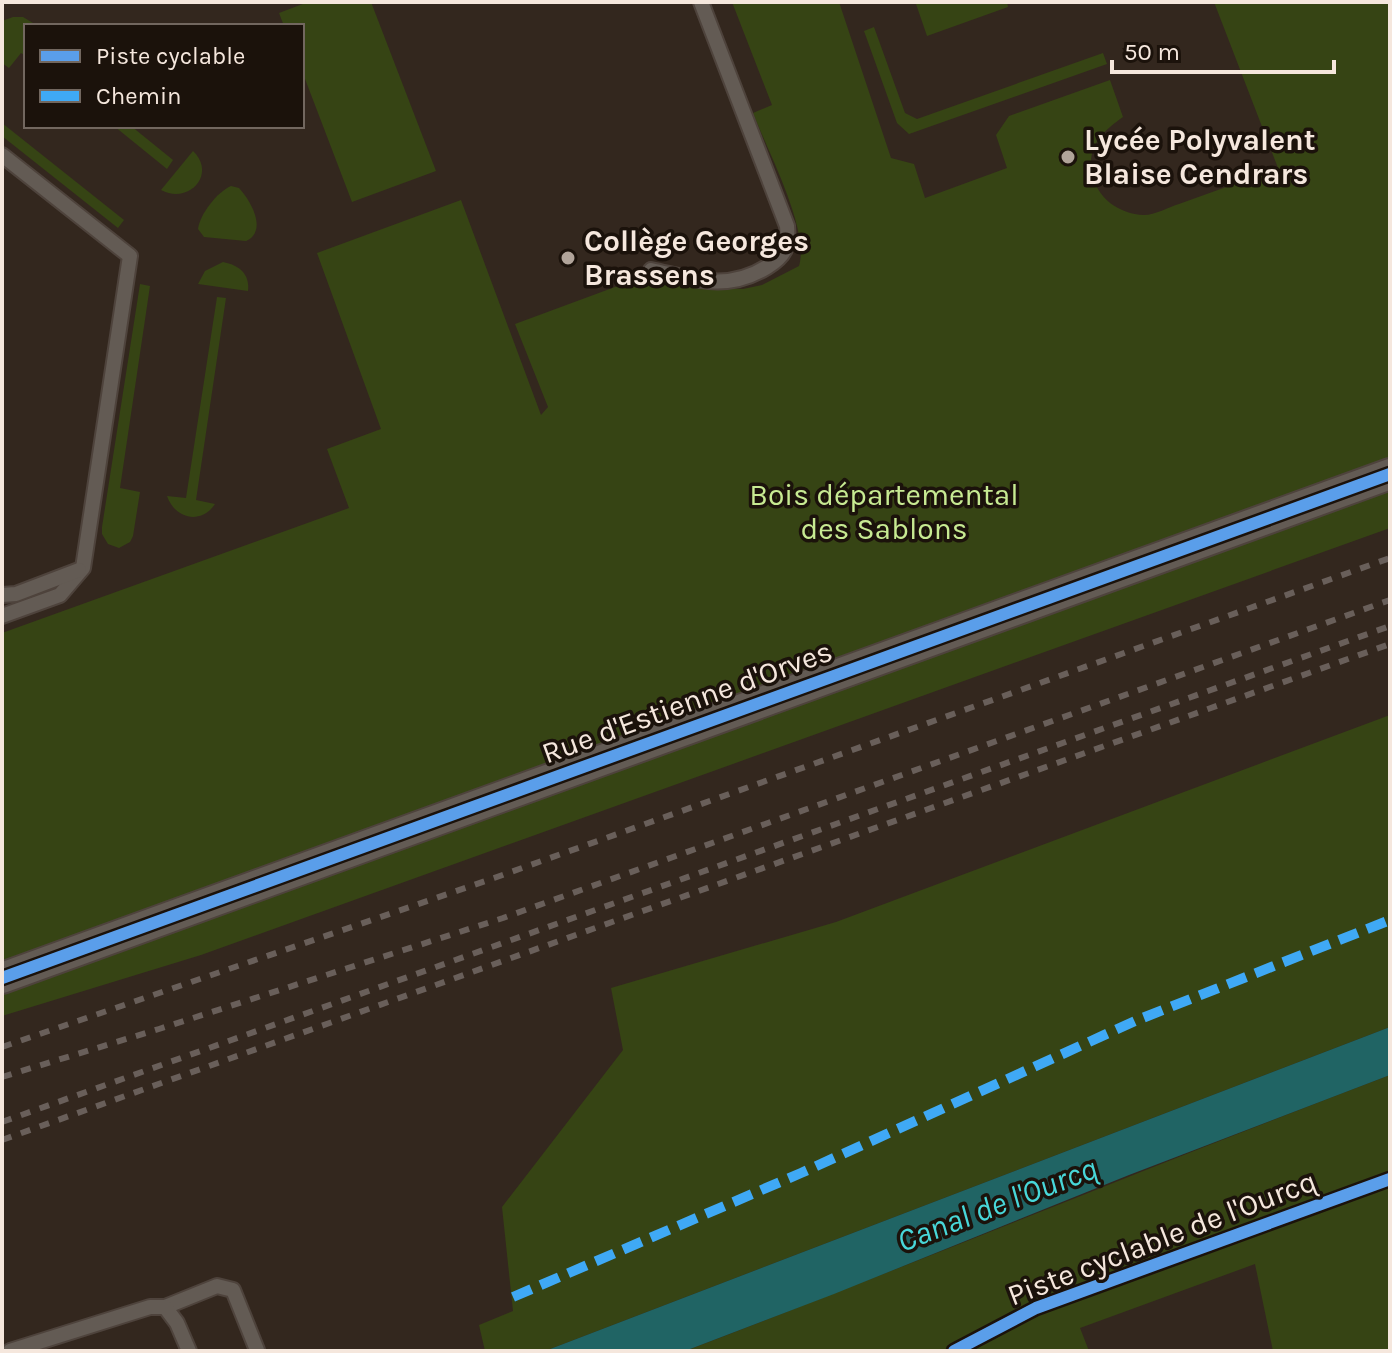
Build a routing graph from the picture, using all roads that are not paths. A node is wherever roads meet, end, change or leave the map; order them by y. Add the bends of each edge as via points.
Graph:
1 (701, 2) edge
2 (2, 155) edge
3 (651, 270) dead end
4 (1390, 474) edge
5 (83, 568) junction
6 (2, 595) edge
7 (2, 616) edge
8 (2, 978) edge
9 (165, 1307) junction
10 (257, 1350) edge
11 (10, 1351) edge
12 (189, 1351) edge

1 - 3 lane via 787,226 788,244 783,256 747,279 709,283
2 - 5 lane via 130,256
4 - 8 street, Rue d'Estienne d'Orves
5 - 6 lane
5 - 7 lane via 60,595
9 - 10 lane via 217,1286 233,1290
9 - 11 lane via 150,1307
9 - 12 lane

